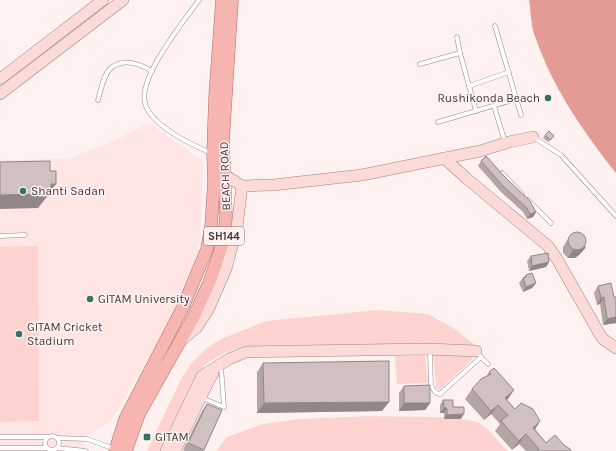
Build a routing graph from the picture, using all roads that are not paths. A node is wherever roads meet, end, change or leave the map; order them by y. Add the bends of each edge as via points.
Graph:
1 (103, 0) edge
2 (123, 0) edge
3 (199, 0) edge
4 (222, 0) edge
5 (232, 0) edge
6 (495, 26) dead end
7 (457, 37) dead end
8 (460, 53) junction
9 (420, 64) dead end
10 (152, 71) junction
11 (509, 72) junction
12 (0, 79) edge
13 (469, 86) junction
14 (0, 94) edge
15 (516, 99) junction
16 (98, 100) dead end
17 (494, 106) junction
18 (476, 111) junction
19 (521, 115) dead end
20 (438, 122) dead end
21 (533, 137) joint
22 (506, 143) junction
23 (218, 154) junction
24 (444, 158) junction
25 (496, 168) edge
26 (225, 175) junction
27 (242, 186) junction
28 (616, 216) edge
29 (550, 223) dead end
30 (25, 235) dead end
31 (0, 236) edge
32 (179, 343) junction
33 (616, 348) edge
34 (430, 349) junction
35 (478, 354) junction
36 (221, 364) junction
37 (488, 364) dead end
38 (201, 397) junction
39 (0, 437) edge
40 (49, 437) junction
41 (57, 438) junction
42 (0, 448) edge
43 (47, 448) junction
44 (56, 450) edge
45 (119, 450) edge
46 (86, 451) edge
47 (166, 451) edge
48 (175, 451) edge

1 - 12 street
2 - 14 street
3 - 10 lane
4 - 23 main road, SH144 via 214,96
5 - 23 main road, BEACH ROAD / SH144 via 225,101
6 - 11 lane
7 - 8 lane
8 - 9 lane
8 - 13 lane
10 - 16 lane via 132,63 111,68
10 - 23 lane via 144,95 145,104 151,115 194,146
11 - 13 lane
11 - 15 lane
13 - 18 lane
15 - 17 lane
15 - 19 lane
17 - 18 lane
17 - 22 lane
18 - 20 lane
21 - 22 street
21 - 28 lane via 561,155
22 - 24 street via 483,154
23 - 26 main road, BEACH ROAD / SH144
23 - 45 main road, SH144 via 207,249 183,307 126,419
24 - 27 street via 362,175
24 - 33 street via 548,246 599,333
25 - 29 lane
26 - 27 street
26 - 32 main road, BEACH ROAD / SH144 via 224,239 218,260 193,318
27 - 32 street via 237,227 226,269 208,310 197,327
30 - 31 lane
32 - 45 main road, BEACH ROAD / SH144
34 - 35 street
34 - 35 lane via 431,386 440,394
34 - 36 street via 246,352
35 - 37 lane
36 - 38 street via 208,380
36 - 38 lane via 224,407
36 - 47 street via 202,376
38 - 48 street
39 - 40 lane
40 - 41 lane
40 - 43 lane via 45,443
41 - 44 lane via 59,443
41 - 45 lane via 87,439
42 - 43 lane
43 - 44 lane
44 - 46 lane

